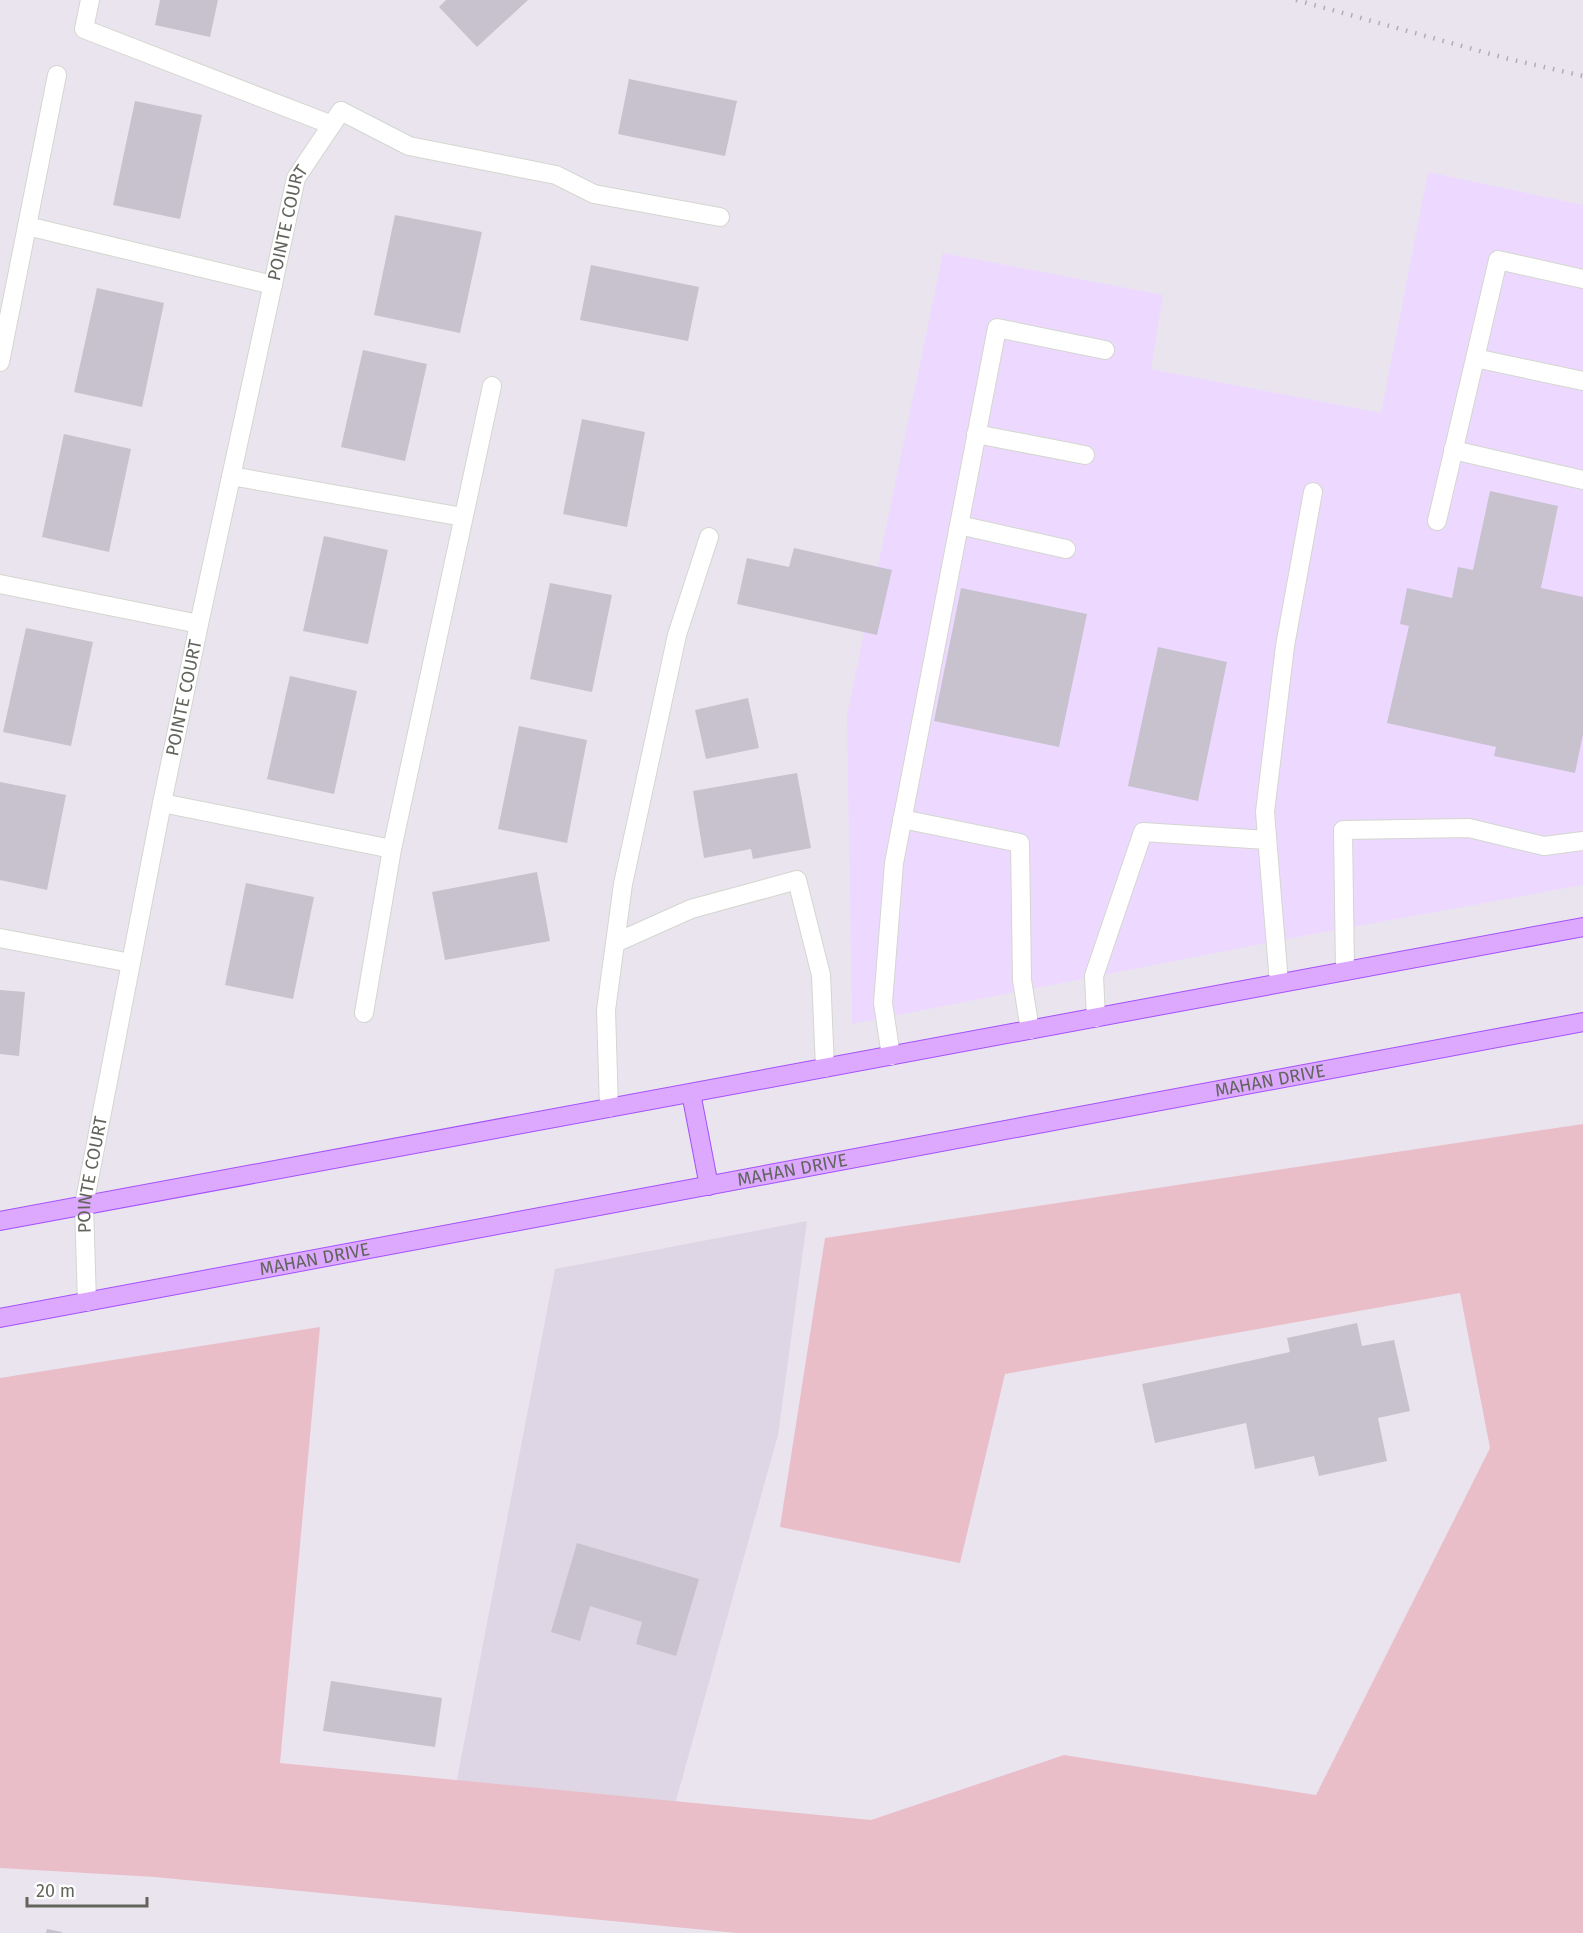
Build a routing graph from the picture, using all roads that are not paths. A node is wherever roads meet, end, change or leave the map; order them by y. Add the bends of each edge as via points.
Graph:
1 (90, 0) edge
2 (57, 75) dead end
3 (336, 118) junction
4 (720, 217) dead end
5 (27, 226) junction
6 (1583, 279) edge
7 (273, 285) junction
8 (1105, 350) dead end
9 (1475, 358) junction
10 (0, 362) edge
11 (1583, 381) edge
12 (492, 386) dead end
13 (976, 434) junction
14 (1453, 450) junction
15 (1084, 455) dead end
16 (231, 476) junction
17 (1583, 480) edge
18 (1313, 492) dead end
19 (463, 517) junction
20 (1437, 521) dead end
21 (959, 525) junction
22 (709, 537) dead end
23 (1066, 549) dead end
24 (0, 584) edge
25 (199, 624) junction
26 (162, 803) junction
27 (902, 819) junction
28 (1267, 840) junction
29 (1583, 841) edge
30 (392, 849) junction
31 (1583, 927) edge
32 (0, 938) edge
33 (615, 943) junction
34 (131, 963) junction
35 (1345, 971) junction
36 (1279, 983) junction
37 (364, 1013) dead end
38 (1096, 1017) junction
39 (1583, 1022) edge
40 (1030, 1030) junction
41 (891, 1056) junction
42 (825, 1068) junction
43 (691, 1093) junction
44 (609, 1108) junction
45 (709, 1186) junction
46 (84, 1205) junction
47 (0, 1221) edge
48 (87, 1302) junction
49 (0, 1318) edge

1 - 3 street via 84,29
2 - 5 street
3 - 4 street via 409,146 556,175 594,194
3 - 7 street, POINTE COURT via 296,178
5 - 7 street
5 - 10 street
6 - 9 street via 1498,260
7 - 16 street, POINTE COURT
8 - 13 street via 997,328
9 - 11 street
9 - 14 street
12 - 19 street
13 - 15 street
13 - 21 street
14 - 17 street
14 - 20 street
16 - 19 street
16 - 25 street, POINTE COURT
18 - 28 street via 1285,646 1265,812
19 - 30 street
21 - 23 street
21 - 27 street
22 - 33 street via 676,635
24 - 25 street
25 - 26 street, POINTE COURT
26 - 30 street
26 - 34 street, POINTE COURT
27 - 40 street via 1020,843 1022,980
27 - 41 street via 894,863 884,1003
28 - 36 street
28 - 38 street via 1143,832 1094,976
29 - 35 street via 1545,846 1469,828 1343,830
30 - 37 street
31 - 35 main road
32 - 34 street
33 - 42 street via 691,909 797,880 821,975
33 - 44 street via 606,1010
34 - 46 street, POINTE COURT
35 - 36 main road
36 - 38 main road
38 - 40 main road
39 - 45 main road, MAHAN DRIVE
40 - 41 main road
41 - 42 main road
42 - 43 main road
43 - 44 main road
43 - 45 main road
44 - 46 main road
45 - 48 main road, MAHAN DRIVE
46 - 47 main road
46 - 48 street, POINTE COURT
48 - 49 main road, MAHAN DRIVE

